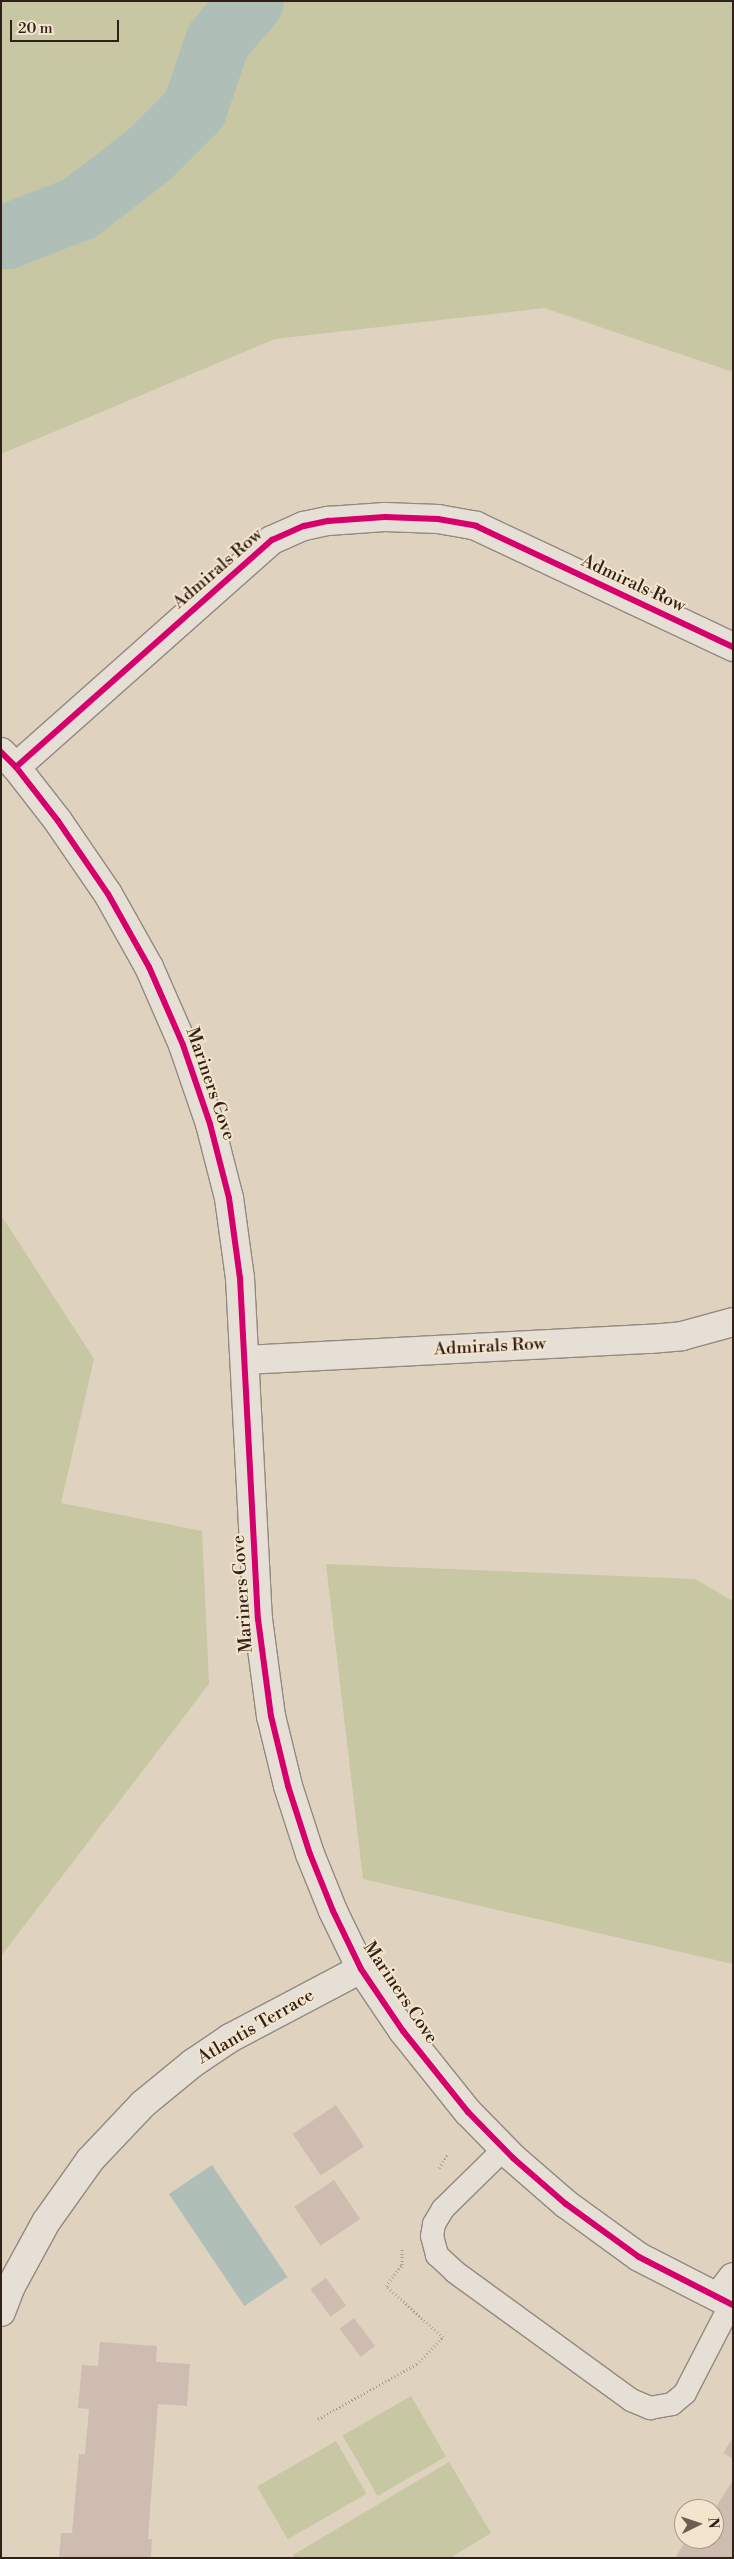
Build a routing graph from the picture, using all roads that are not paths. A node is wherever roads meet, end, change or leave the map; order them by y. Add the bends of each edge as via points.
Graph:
1 (733, 647) edge
2 (9, 760) edge
3 (733, 1322) edge
4 (245, 1360) junction
5 (361, 1969) junction
6 (504, 2149) junction
7 (729, 2296) edge
8 (1, 2312) edge

1 - 2 street, Admirals Row via 476,526 438,519 385,516 328,521 304,526 272,540
2 - 4 street, Mariners Cove via 108,894 149,968 183,1045 210,1124 229,1198 240,1278
3 - 4 street, Admirals Row via 682,1336 650,1339
4 - 5 street, Mariners Cove via 258,1619 272,1716 288,1786 310,1854
5 - 6 street, Mariners Cove via 421,2053 468,2112
5 - 8 street, Atlantis Terrace via 230,2038 143,2104 90,2160 46,2222 10,2288
6 - 7 street, Mariners Cove via 566,2204 639,2257
6 - 7 lane via 443,2209 434,2224 432,2236 437,2255 455,2272 631,2400 650,2408 672,2404 685,2393

